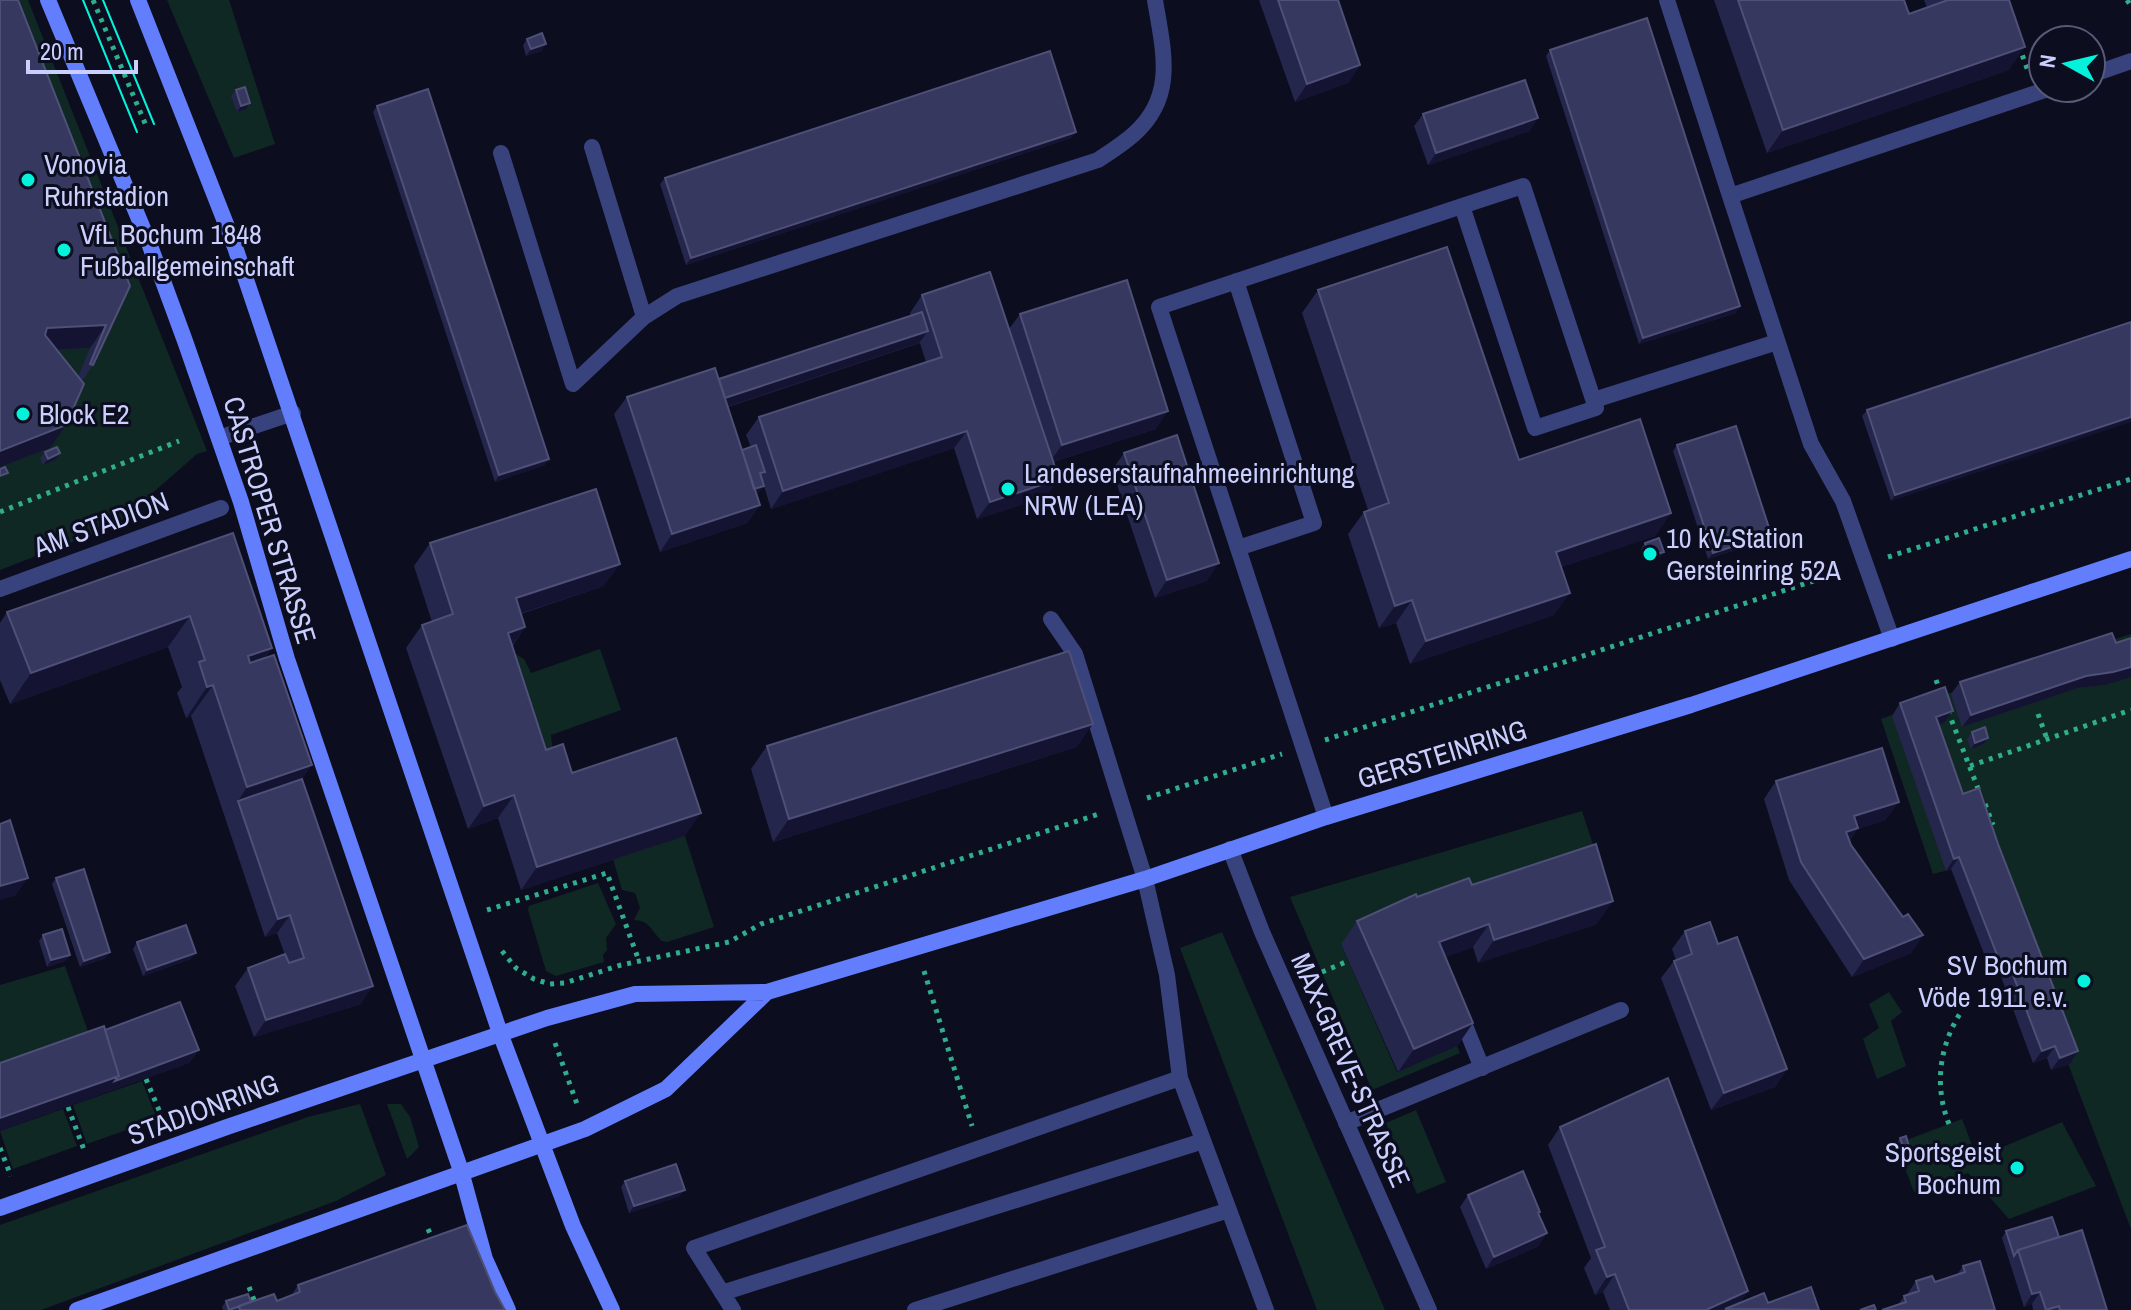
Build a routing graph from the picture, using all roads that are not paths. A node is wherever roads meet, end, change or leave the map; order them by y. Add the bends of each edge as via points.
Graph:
1 (48, 0) edge
2 (138, 0) edge
3 (1155, 0) edge
4 (1667, 0) edge
5 (2131, 61) edge
6 (2107, 69) edge
7 (2027, 96) edge
8 (592, 147) dead end
9 (501, 153) dead end
10 (1730, 196) junction
11 (1462, 206) junction
12 (1236, 281) junction
13 (644, 317) junction
14 (1777, 342) junction
15 (1594, 400) junction
16 (293, 413) junction
17 (219, 438) junction
18 (221, 508) dead end
19 (1238, 548) junction
20 (2131, 559) edge
21 (0, 589) edge
22 (1051, 619) dead end
23 (1892, 639) junction
24 (1326, 817) junction
25 (1230, 849) junction
26 (1145, 879) junction
27 (767, 992) junction
28 (1453, 996) edge
29 (1621, 1010) dead end
30 (500, 1033) junction
31 (425, 1062) junction
32 (1482, 1068) junction
33 (1180, 1078) junction
34 (1346, 1123) junction
35 (1203, 1141) junction
36 (540, 1144) junction
37 (461, 1171) junction
38 (0, 1208) edge
39 (1229, 1210) junction
40 (722, 1293) junction
41 (77, 1310) edge
42 (508, 1310) edge
43 (612, 1310) edge
44 (733, 1310) edge
45 (915, 1310) edge
46 (1266, 1310) edge
47 (1429, 1310) edge

1 - 17 main road, CASTROPER STRASSE via 149,243
2 - 16 main road, CASTROPER STRASSE via 230,233
3 - 13 street via 1166,67 1158,107 1135,134 1098,160 677,296
4 - 10 street
5 - 6 street
7 - 10 street
8 - 13 street
9 - 13 street via 573,384
10 - 14 street
11 - 12 street
11 - 15 street via 1523,186
11 - 15 street via 1535,428 1596,408
12 - 19 street via 1314,523
12 - 19 street via 1159,307
14 - 15 street
14 - 23 street via 1811,444 1843,501
16 - 17 street
16 - 30 main road, CASTROPER STRASSE
17 - 31 main road, CASTROPER STRASSE via 287,659
18 - 21 street, AM STADION
19 - 24 street
20 - 23 main road, GERSTEINRING
22 - 26 street via 1075,654
23 - 24 main road, GERSTEINRING
24 - 25 main road, GERSTEINRING
25 - 26 main road, GERSTEINRING
25 - 34 street, MAX-GREVE-STRASSE
26 - 27 main road, GERSTEINRING
26 - 33 street via 1167,975
27 - 30 main road, GERSTEINRING via 635,994
27 - 36 main road, GERSTEINRING via 666,1089 585,1129
28 - 32 street
29 - 32 street
30 - 31 main road
30 - 36 main road, CASTROPER STRASSE
31 - 37 main road, CASTROPER STRASSE
31 - 38 main road, STADIONRING
32 - 34 street
33 - 35 street
33 - 40 street via 694,1248
34 - 47 street, MAX-GREVE-STRASSE
35 - 39 street
35 - 40 street
36 - 37 main road
36 - 43 main road, CASTROPER STRASSE
37 - 41 main road
37 - 42 main road, CASTROPER STRASSE via 485,1259
39 - 45 street
39 - 46 street
40 - 44 street

